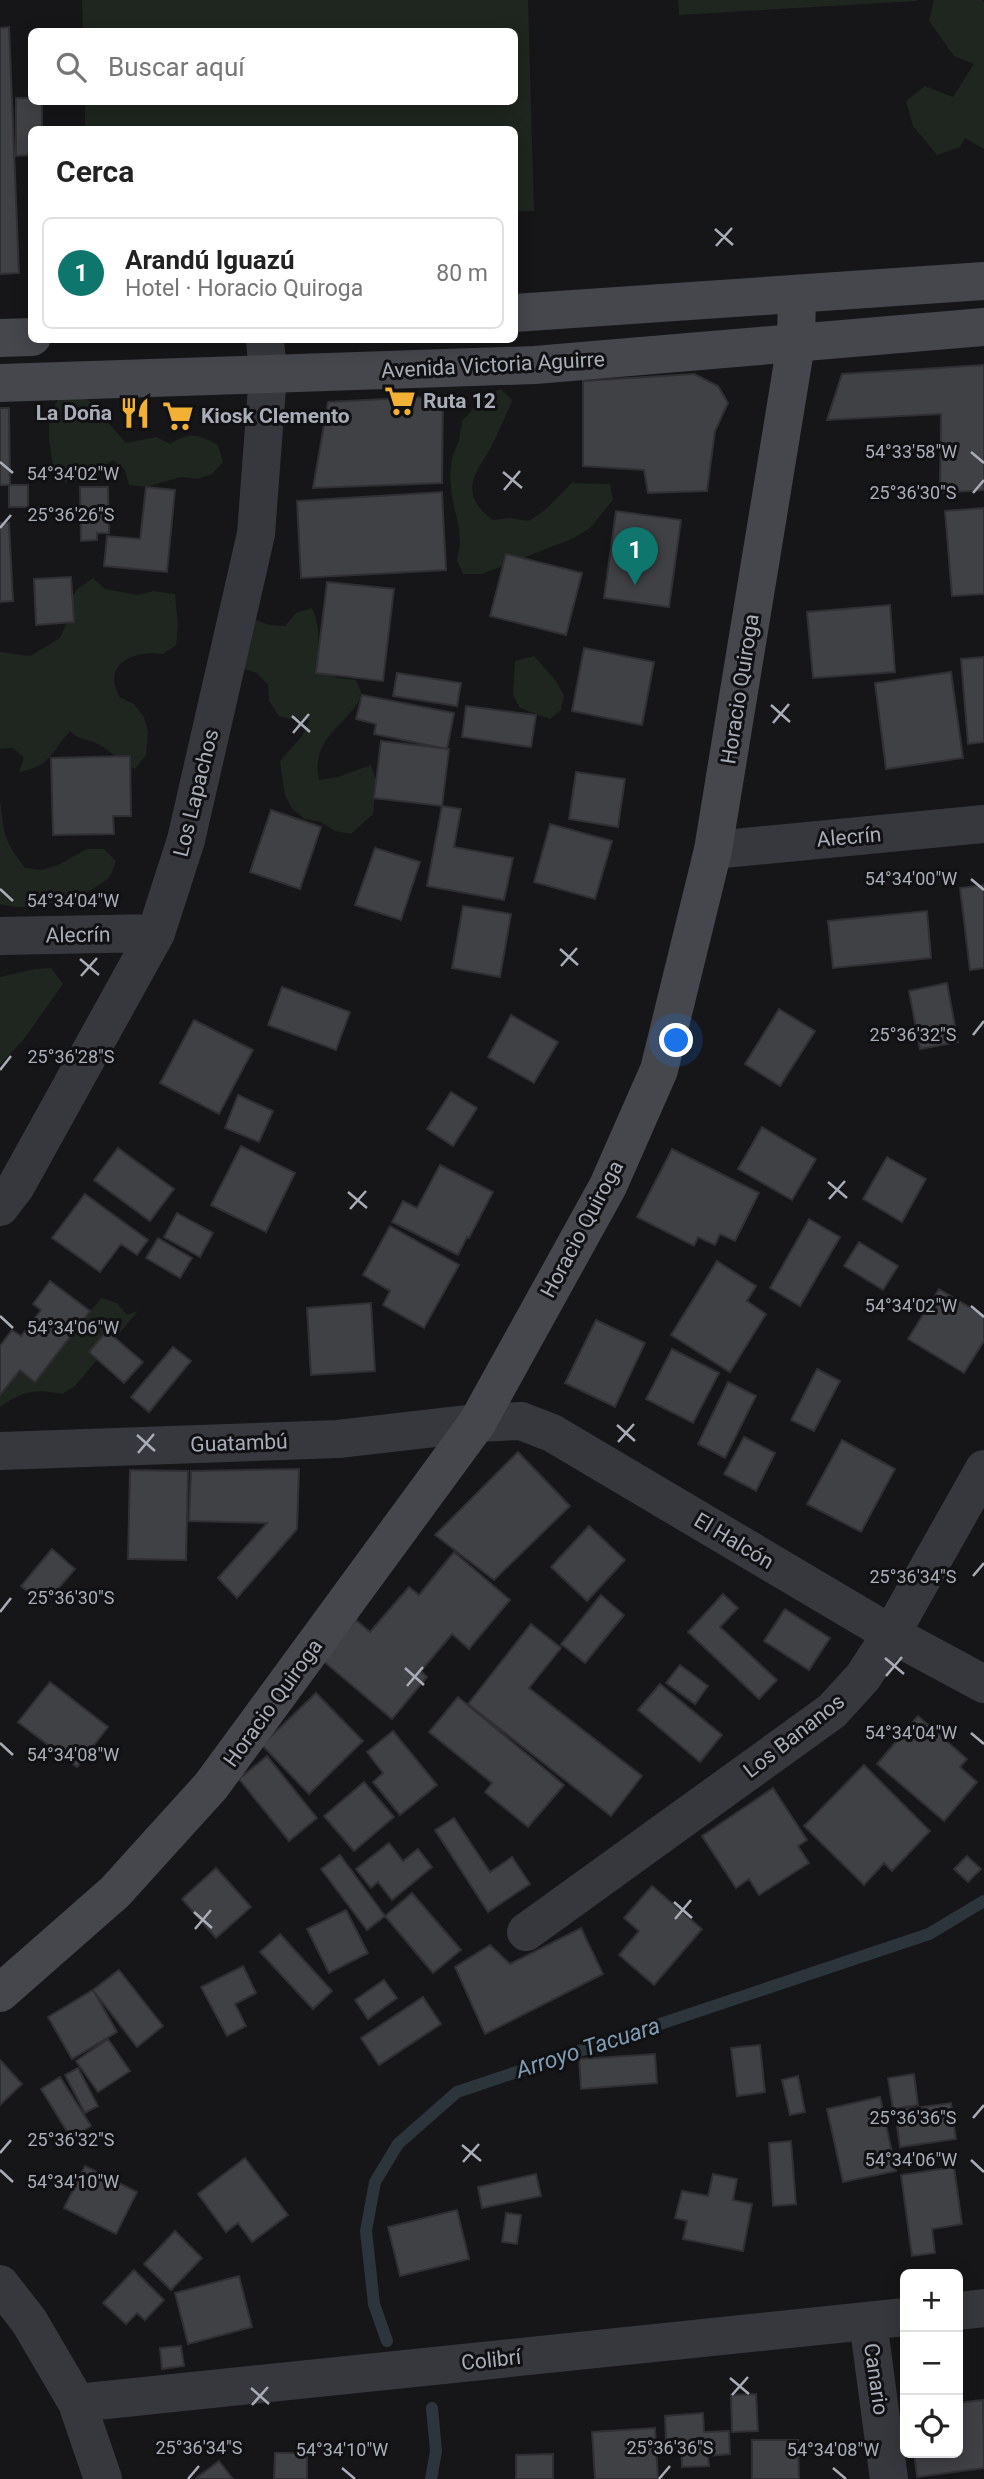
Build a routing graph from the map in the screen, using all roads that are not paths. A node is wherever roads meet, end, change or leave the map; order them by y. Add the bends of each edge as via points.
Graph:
1 (984, 281) edge
2 (797, 294) junction
3 (518, 313) edge
4 (984, 327) edge
5 (28, 337) edge
6 (0, 338) edge
7 (796, 344) junction
8 (267, 357) edge
9 (0, 383) edge
10 (984, 824) edge
11 (713, 850) junction
12 (156, 933) junction
13 (0, 936) edge
14 (0, 1207) edge
15 (477, 1423) junction
16 (0, 1451) edge
17 (984, 1469) edge
18 (891, 1634) junction
19 (984, 1684) edge
20 (526, 1932) dead end
21 (0, 1993) edge
22 (0, 2284) edge
23 (984, 2308) edge
24 (963, 2310) edge
25 (900, 2318) edge
26 (868, 2321) junction
27 (77, 2403) junction
28 (103, 2479) edge
29 (889, 2479) edge

1 - 2 main road
2 - 3 main road
2 - 7 main road, Horacio Quiroga
4 - 7 main road, Avenida Victoria Aguirre
5 - 6 main road
7 - 8 main road, Avenida Victoria Aguirre via 534,365
7 - 11 main road, Horacio Quiroga
8 - 9 main road, Avenida Victoria Aguirre
8 - 12 street, Los Lapachos via 256,534 186,840
10 - 11 street, Alecrín
11 - 15 main road, Horacio Quiroga via 659,1070 608,1186
12 - 13 street, Alecrín
12 - 14 street, Los Lapachos via 16,1186
15 - 16 street, Guatambú via 338,1439
15 - 18 street, El Halcón via 521,1421 552,1433
15 - 21 main road, Horacio Quiroga via 211,1786 115,1892
17 - 18 street, Los Bananos
18 - 19 street, El Halcón
18 - 20 street, Los Bananos via 863,1677 832,1712
22 - 27 street via 29,2321
23 - 24 street
25 - 26 street, Colibrí
26 - 27 street, Colibrí
26 - 29 street, Canario
27 - 28 street

